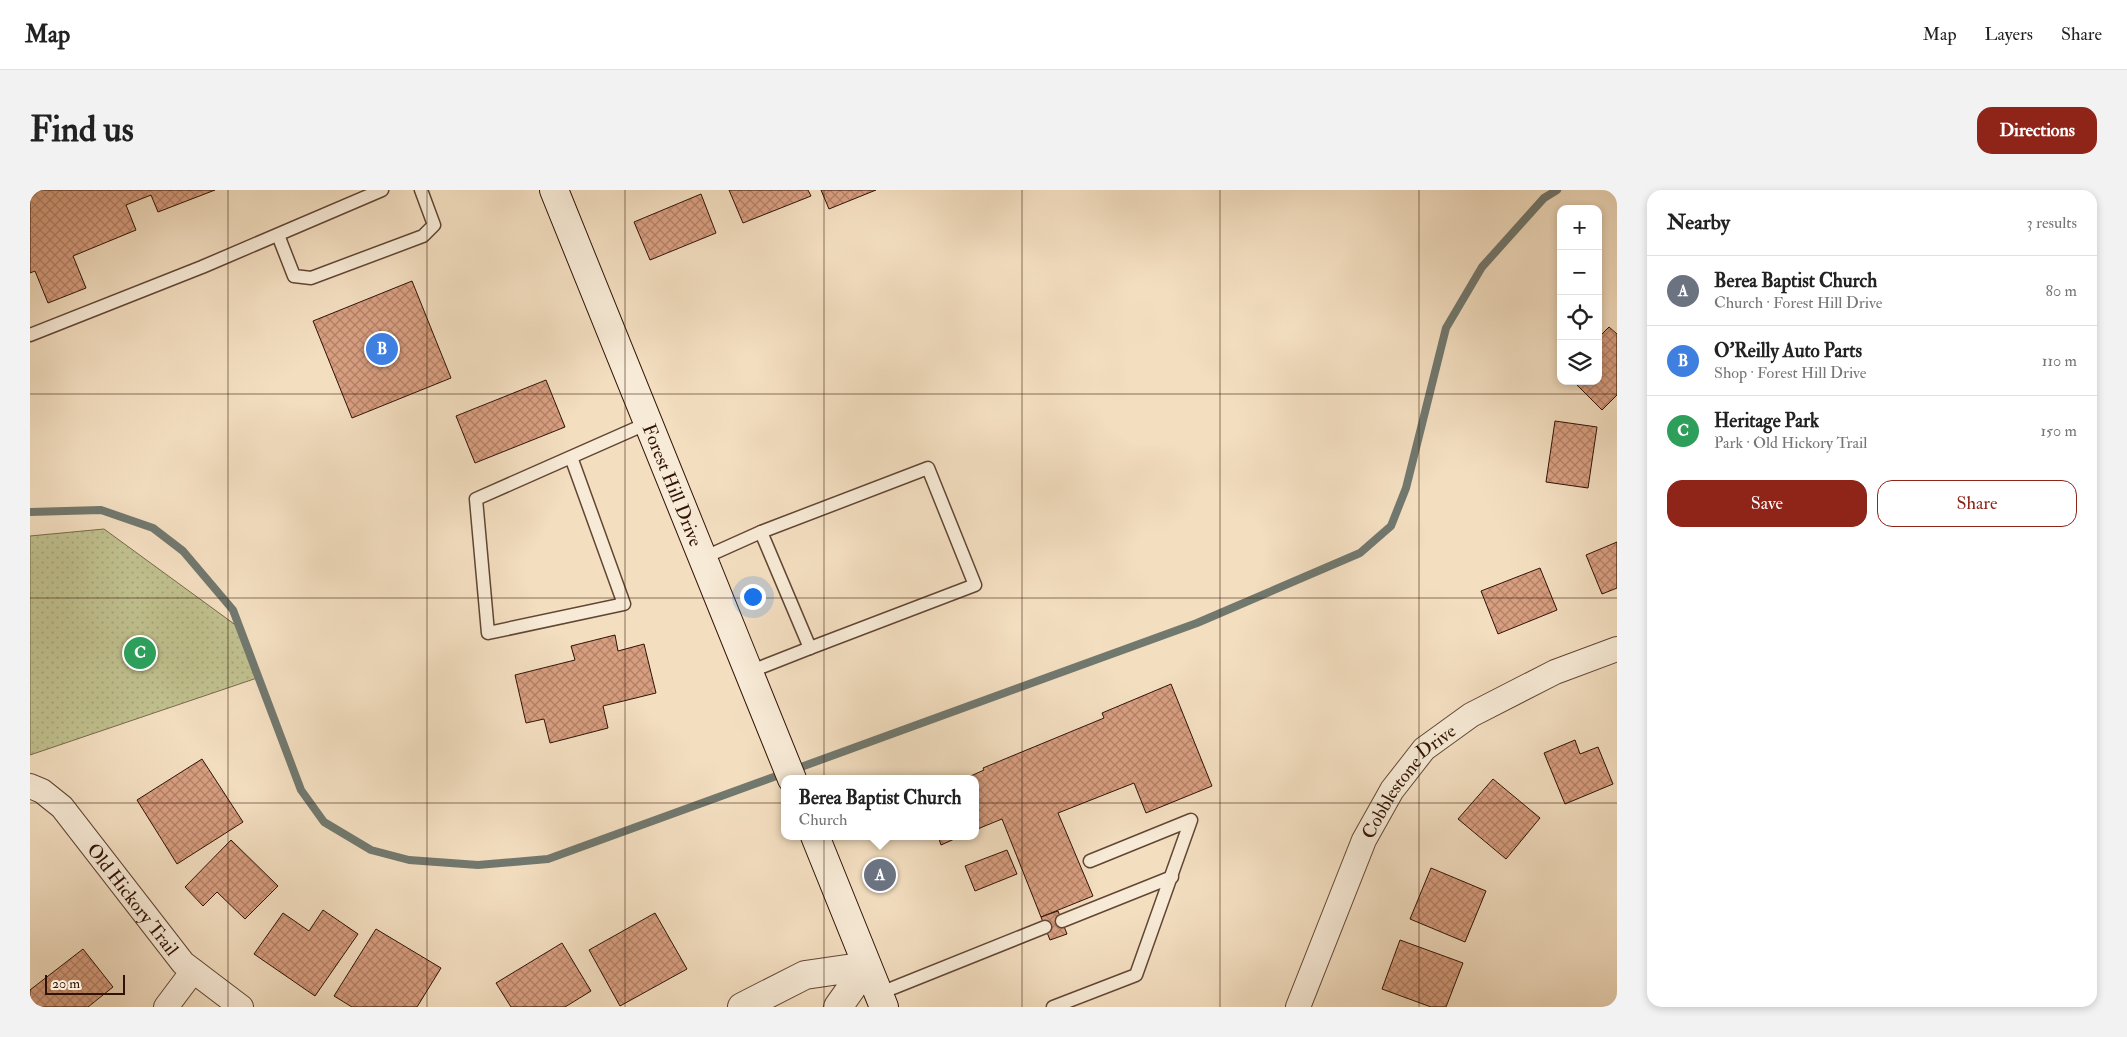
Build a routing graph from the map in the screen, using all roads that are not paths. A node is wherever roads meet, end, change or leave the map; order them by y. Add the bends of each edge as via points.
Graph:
1 (382, 190) edge
2 (421, 190) edge
3 (554, 190) edge
4 (278, 235) junction
5 (30, 335) edge
6 (648, 423) junction
7 (571, 457) junction
8 (761, 532) junction
9 (703, 558) junction
10 (810, 648) junction
11 (1617, 649) edge
12 (749, 672) junction
13 (790, 775) edge
14 (30, 786) edge
15 (817, 840) edge
16 (1090, 861) dead end
17 (1172, 877) junction
18 (1062, 921) dead end
19 (1045, 927) dead end
20 (867, 966) junction
21 (193, 971) junction
22 (881, 1000) edge
23 (166, 1007) edge
24 (241, 1007) edge
25 (742, 1007) edge
26 (838, 1007) edge
27 (1053, 1007) edge
28 (1298, 1007) edge

1 - 4 lane
2 - 4 lane via 434,225 423,236 311,278 294,276
3 - 6 main road, Forest Hill Drive
4 - 5 lane
6 - 7 lane
6 - 9 main road, Forest Hill Drive
7 - 7 lane via 624,604 488,633 476,499
8 - 9 lane
8 - 10 lane
8 - 10 lane via 928,468 976,585
9 - 12 main road, Forest Hill Drive
10 - 12 lane
11 - 28 street, Cobblestone Drive via 1555,672 1472,716 1424,749 1392,790 1364,840
12 - 13 main road, Forest Hill Drive
14 - 21 street, Old Hickory Trail via 62,807 183,963
15 - 20 main road
16 - 17 lane via 1191,820
17 - 18 lane
17 - 27 lane via 1136,974
19 - 22 lane
20 - 22 main road
20 - 25 main road via 805,975
20 - 26 main road
21 - 23 street
21 - 24 street, Old Hickory Trail

